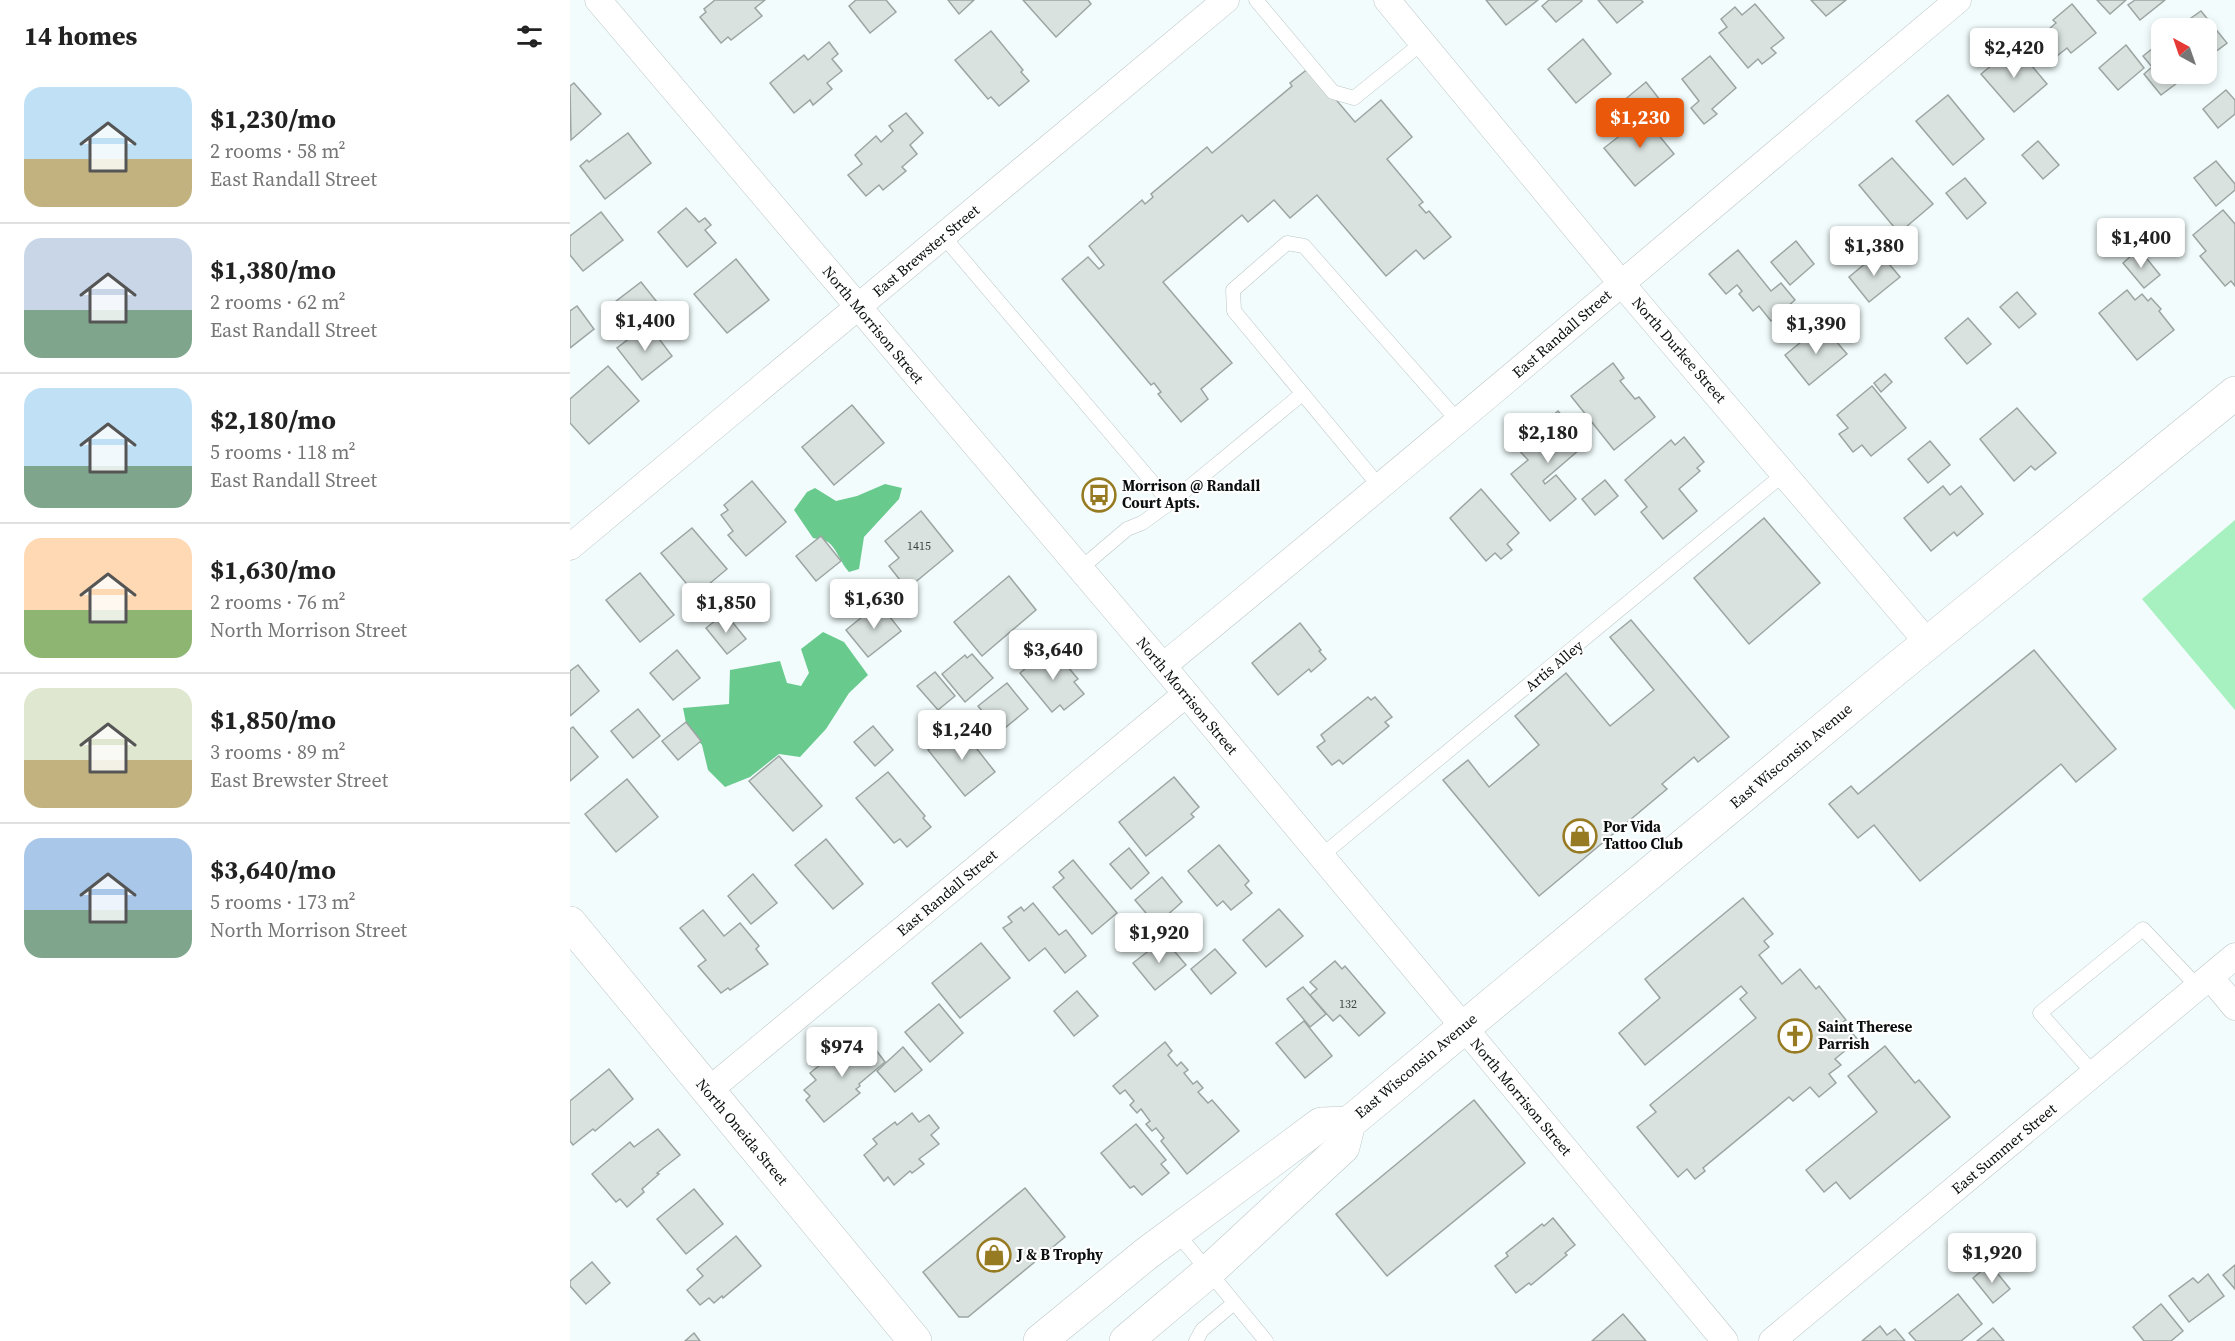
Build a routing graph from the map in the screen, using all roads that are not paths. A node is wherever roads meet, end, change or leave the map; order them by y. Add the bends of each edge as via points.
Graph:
1 (598, 0) edge
2 (1226, 0) edge
3 (1256, 0) edge
4 (1387, 0) edge
5 (1958, 0) edge
6 (1422, 43) junction
7 (943, 236) junction
8 (1621, 283) junction
9 (858, 307) junction
10 (2235, 393) edge
11 (1302, 394) junction
12 (1459, 422) junction
13 (1785, 473) junction
14 (1380, 487) junction
15 (1170, 503) junction
16 (570, 547) edge
17 (1080, 569) junction
18 (1928, 643) junction
19 (1163, 666) junction
20 (1186, 694) junction
21 (1321, 856) junction
22 (570, 923) edge
23 (2235, 956) edge
24 (2204, 982) junction
25 (2235, 1007) edge
26 (1463, 1028) junction
27 (2094, 1074) junction
28 (708, 1091) junction
29 (1349, 1123) junction
30 (1176, 1232) junction
31 (1208, 1272) junction
32 (1234, 1303) junction
33 (915, 1341) edge
34 (1040, 1341) edge
35 (1126, 1341) edge
36 (1196, 1341) edge
37 (1266, 1341) edge
38 (1725, 1341) edge
39 (1772, 1341) edge

1 - 9 street, North Morrison Street
2 - 7 street, East Brewster Street
3 - 6 lane via 1333,92 1354,98
4 - 6 street, North Durkee Street
5 - 8 street, East Randall Street
6 - 8 street, North Durkee Street
7 - 9 street, East Brewster Street
7 - 15 lane
8 - 12 street, East Randall Street
8 - 13 street, North Durkee Street
9 - 16 street, East Brewster Street
9 - 17 street, North Morrison Street
10 - 18 main road, East Wisconsin Avenue
11 - 12 lane via 1234,310 1233,300 1233,290 1287,243 1304,246
11 - 14 lane
11 - 15 lane
12 - 14 street, East Randall Street
13 - 18 street, North Durkee Street
13 - 21 lane, Artis Alley
14 - 19 street, East Randall Street
15 - 17 lane via 1127,530
17 - 19 street, North Morrison Street
18 - 26 main road, East Wisconsin Avenue
19 - 20 street, North Morrison Street
20 - 21 street, North Morrison Street
20 - 28 street, East Randall Street
21 - 26 street, North Morrison Street
22 - 28 main road, North Oneida Street
23 - 24 street, East Summer Street
24 - 25 street
24 - 27 street, East Summer Street
24 - 27 lane via 2143,928 2040,1013
26 - 29 main road, East Wisconsin Avenue
26 - 38 street, North Morrison Street
27 - 39 street, East Summer Street
28 - 33 main road, North Oneida Street
29 - 30 main road, East Wisconsin Avenue via 1321,1124
29 - 31 main road, East Wisconsin Avenue via 1343,1147
30 - 31 lane
30 - 34 main road, East Wisconsin Avenue
31 - 32 lane
31 - 35 main road, East Wisconsin Avenue
32 - 36 lane via 1202,1330
32 - 37 lane

